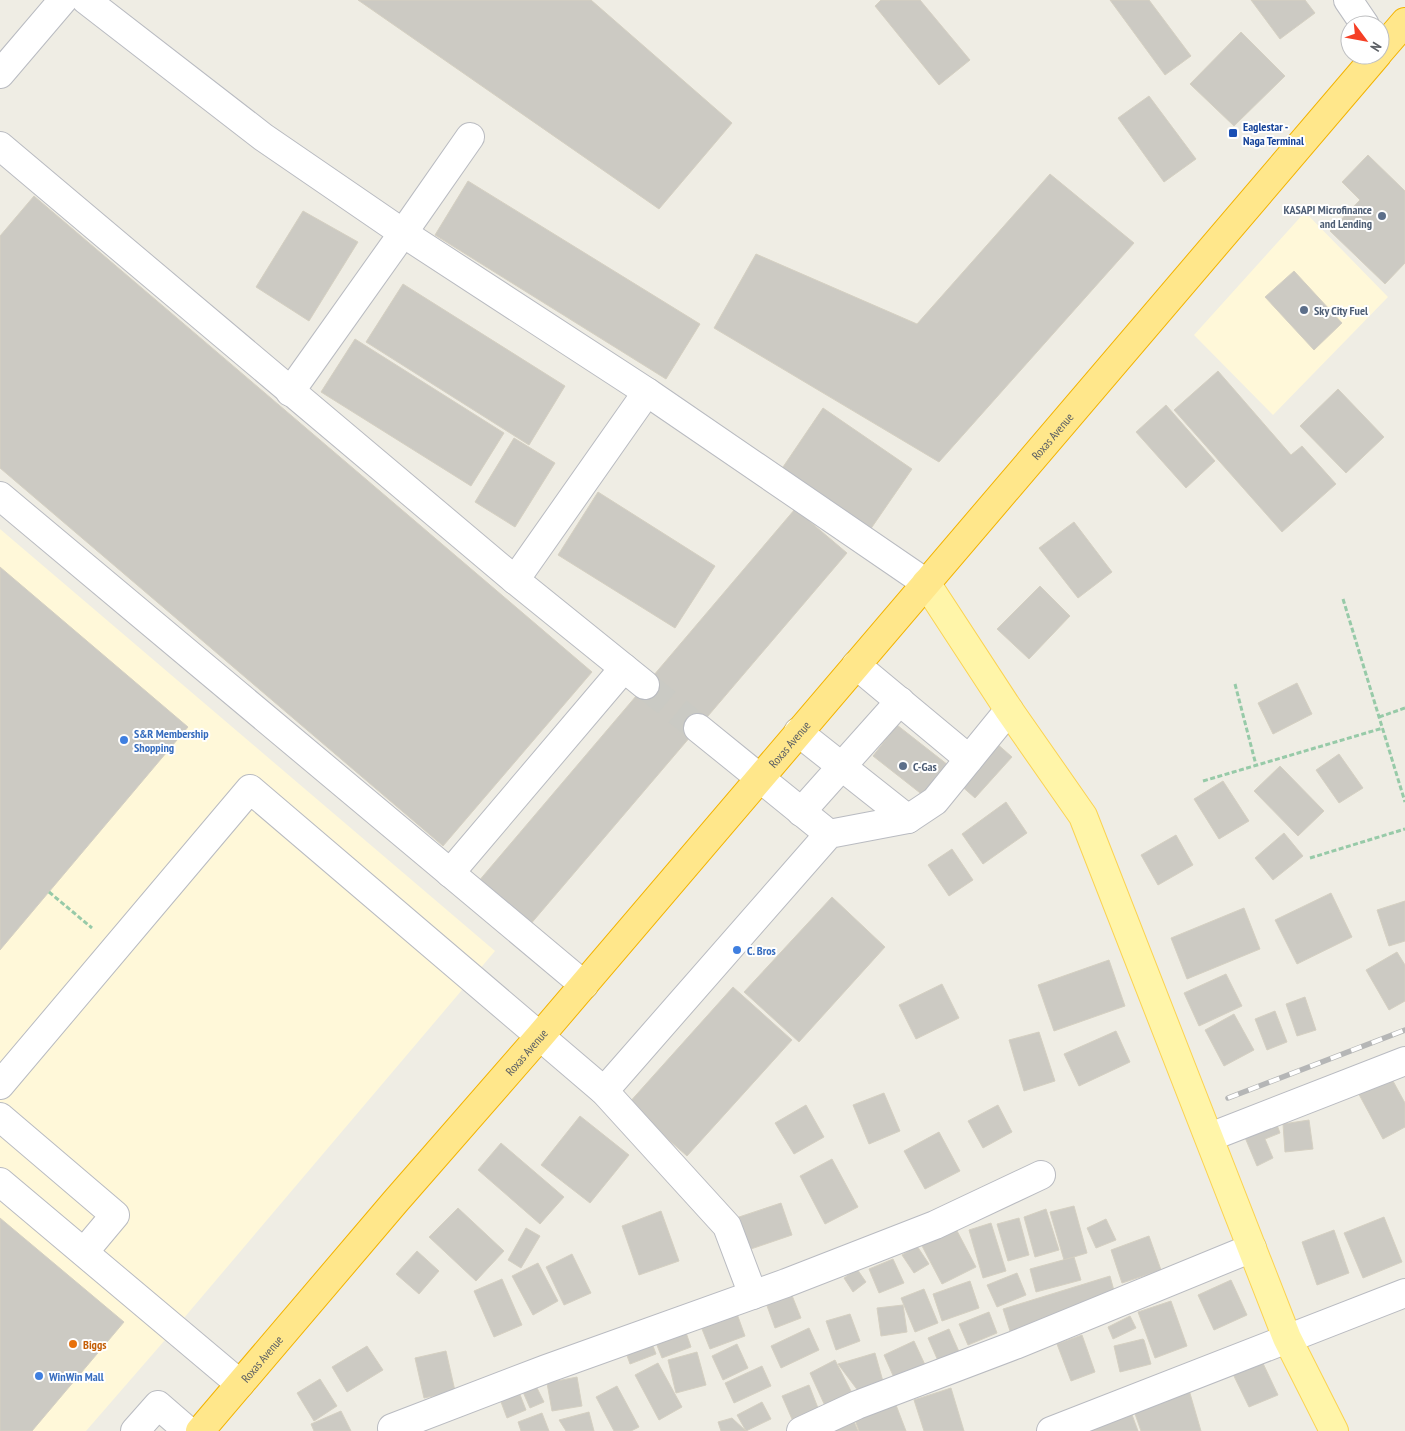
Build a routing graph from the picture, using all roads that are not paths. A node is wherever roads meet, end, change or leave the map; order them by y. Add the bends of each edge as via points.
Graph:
1 (63, 0) edge
2 (86, 0) edge
3 (1348, 0) edge
4 (1358, 15) edge
5 (1405, 22) edge
6 (1390, 39) edge
7 (1367, 65) edge
8 (0, 74) edge
9 (470, 137) dead end
10 (0, 146) edge
11 (403, 233) junction
12 (290, 392) junction
13 (647, 392) junction
14 (0, 496) edge
15 (515, 580) junction
16 (926, 583) junction
17 (856, 665) junction
18 (624, 668) junction
19 (645, 685) tunnel mouth
20 (900, 700) junction
21 (1010, 710) junction
22 (698, 728) tunnel mouth
23 (798, 732) junction
24 (970, 759) junction
25 (842, 766) junction
26 (760, 778) junction
27 (801, 812) junction
28 (908, 819) junction
29 (829, 834) junction
30 (450, 873) junction
31 (584, 985) junction
32 (540, 1036) junction
33 (1405, 1061) edge
34 (0, 1085) edge
35 (604, 1091) junction
36 (0, 1117) edge
37 (1210, 1137) junction
38 (1041, 1175) dead end
39 (0, 1182) edge
40 (1252, 1248) junction
41 (84, 1252) junction
42 (1405, 1294) edge
43 (752, 1295) junction
44 (1287, 1338) junction
45 (240, 1384) junction
46 (392, 1428) dead end
47 (135, 1431) edge
48 (188, 1431) edge
49 (200, 1431) edge
50 (801, 1431) edge
51 (1051, 1431) edge
52 (1334, 1431) edge

1 - 8 street
2 - 11 street via 263,137
3 - 4 street
5 - 6 highway, Roxas Avenue
7 - 16 highway, Roxas Avenue
9 - 11 street
10 - 12 street
11 - 12 street
11 - 13 street
12 - 15 street
13 - 15 street
13 - 16 street
14 - 30 street
15 - 18 street
16 - 17 highway, Roxas Avenue
16 - 21 main road
17 - 20 street
17 - 23 highway, Roxas Avenue
18 - 19 street
18 - 30 street
20 - 24 street
20 - 25 street
21 - 24 street
21 - 37 main road via 1084,816
22 - 26 street
23 - 25 street
23 - 26 highway, Roxas Avenue
24 - 28 street via 935,801
25 - 27 street
25 - 28 street
26 - 27 street
26 - 31 highway, Roxas Avenue
27 - 29 street
28 - 29 street
29 - 35 street
30 - 31 street
31 - 32 highway, Roxas Avenue
32 - 34 street via 250,789
32 - 35 street
32 - 45 highway, Roxas Avenue
33 - 37 street
35 - 43 street via 727,1226
36 - 41 street via 115,1215
37 - 40 main road
38 - 43 street via 936,1225
39 - 41 street
40 - 44 main road
40 - 50 street
41 - 45 street
42 - 44 street
43 - 46 street
44 - 51 street
44 - 52 main road
45 - 49 highway, Roxas Avenue
47 - 48 street via 158,1405

